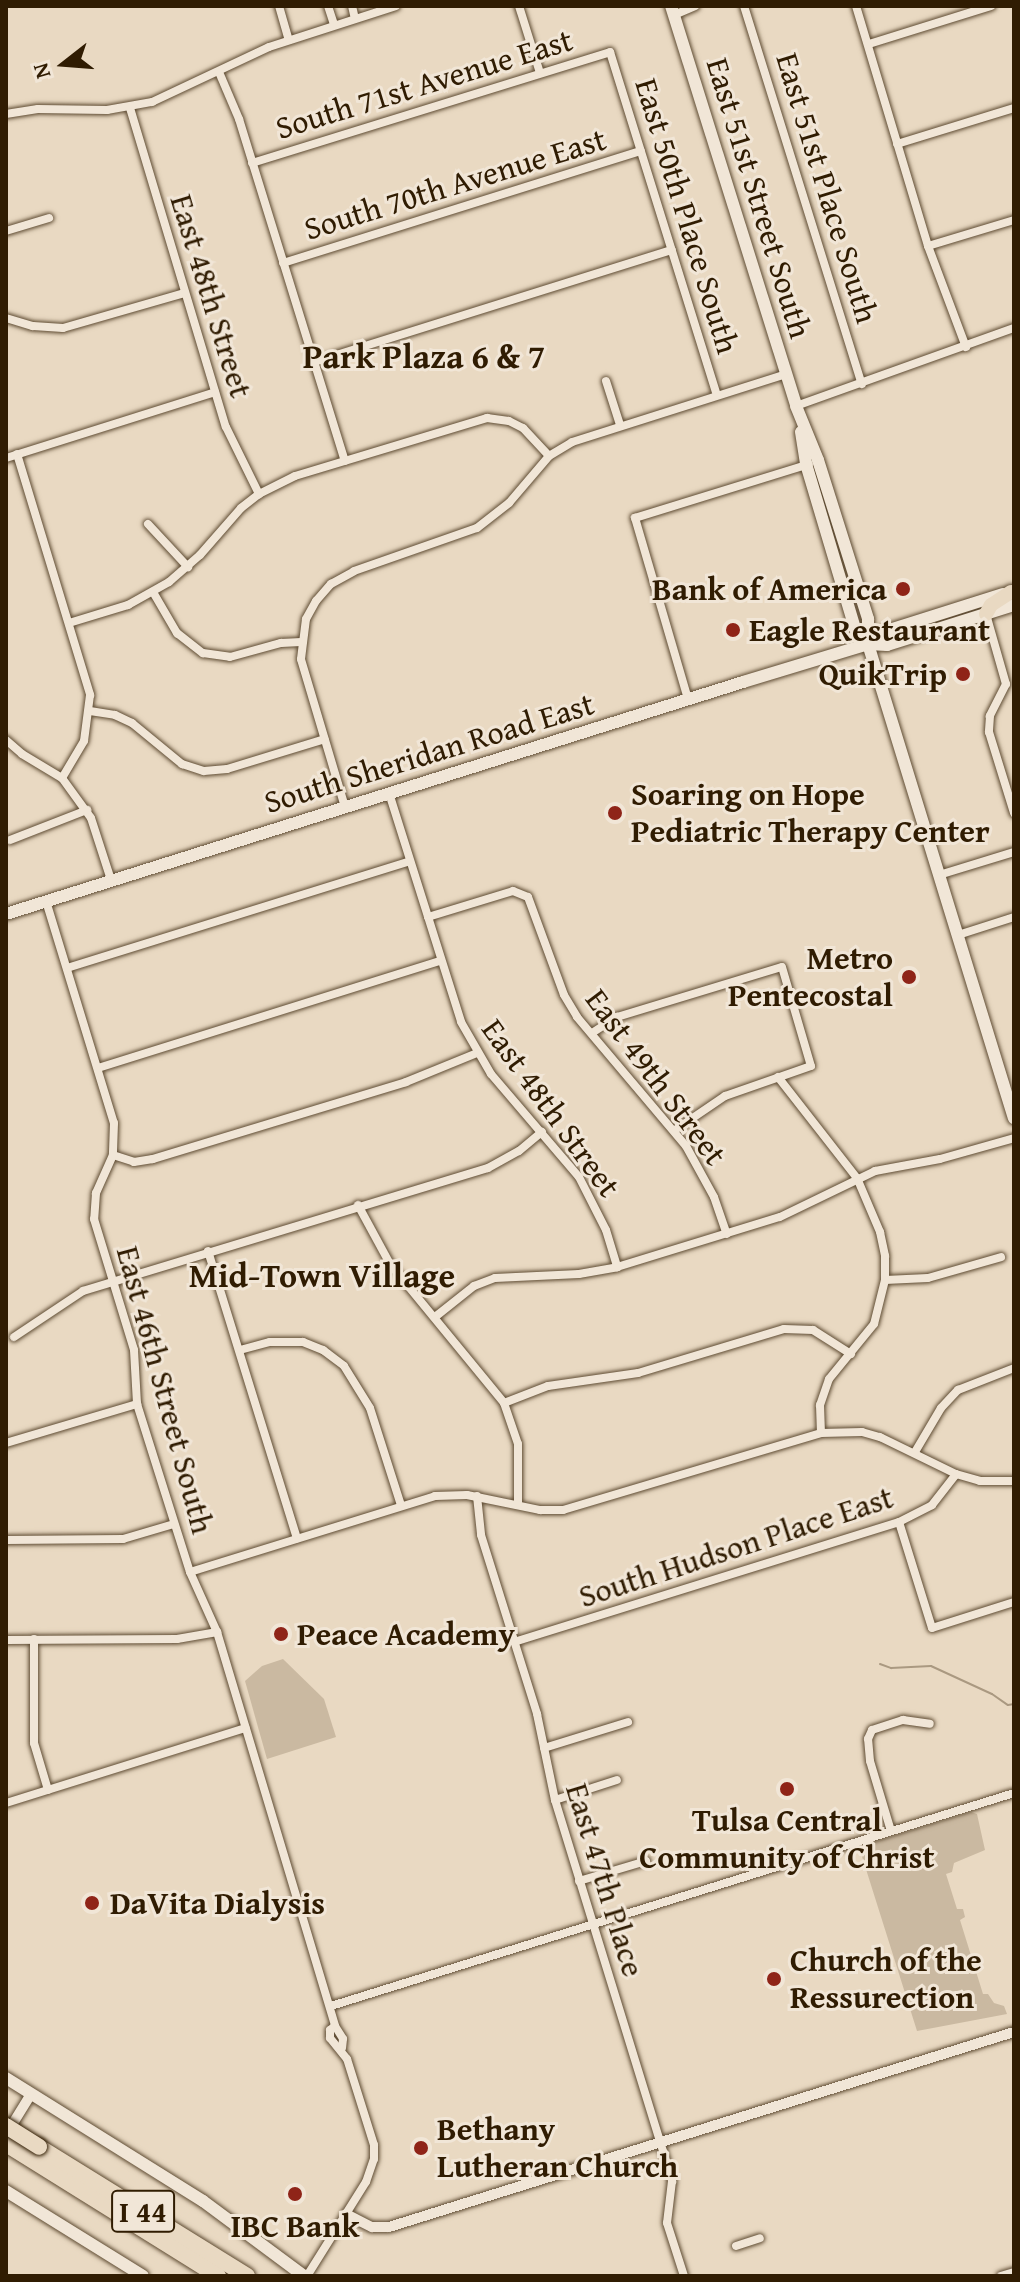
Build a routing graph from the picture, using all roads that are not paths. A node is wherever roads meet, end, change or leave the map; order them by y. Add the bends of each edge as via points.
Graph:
1 (279, 6) edge
2 (328, 6) edge
3 (352, 6) edge
4 (396, 6) edge
5 (519, 6) edge
6 (695, 6) edge
7 (744, 6) edge
8 (856, 6) edge
9 (991, 6) edge
10 (673, 10) edge
11 (355, 19) junction
12 (334, 25) junction
13 (289, 40) junction
14 (869, 44) junction
15 (610, 52) joint
16 (219, 72) junction
17 (540, 73) junction
18 (130, 108) junction
19 (1014, 108) edge
20 (6, 114) edge
21 (897, 144) junction
22 (641, 151) junction
23 (252, 163) junction
24 (49, 218) dead end
25 (1014, 220) edge
26 (6, 231) edge
27 (928, 246) junction
28 (672, 250) junction
29 (283, 263) junction
30 (184, 293) junction
31 (6, 318) edge
32 (1014, 328) edge
33 (966, 347) junction
34 (314, 362) junction
35 (786, 374) junction
36 (606, 381) dead end
37 (862, 384) junction
38 (215, 392) junction
39 (717, 395) junction
40 (796, 406) junction
41 (620, 425) junction
42 (17, 454) junction
43 (549, 456) junction
44 (6, 458) edge
45 (345, 461) junction
46 (812, 462) junction
47 (259, 494) junction
48 (148, 524) dead end
49 (188, 567) junction
50 (153, 592) junction
51 (1013, 596) edge
52 (986, 614) junction
53 (69, 623) junction
54 (301, 642) junction
55 (868, 644) junction
56 (688, 699) junction
57 (90, 711) junction
58 (325, 739) junction
59 (6, 740) edge
60 (62, 778) junction
61 (389, 793) junction
62 (345, 807) junction
63 (87, 810) junction
64 (1014, 813) edge
65 (10, 840) dead end
66 (1014, 852) edge
67 (410, 861) junction
68 (939, 875) junction
69 (111, 880) junction
70 (46, 901) junction
71 (6, 914) edge
72 (428, 917) junction
73 (1014, 917) edge
74 (958, 935) junction
75 (440, 961) junction
76 (67, 968) junction
77 (592, 1033) junction
78 (477, 1053) junction
79 (98, 1068) junction
80 (778, 1077) junction
81 (1014, 1118) edge
82 (675, 1130) junction
83 (542, 1132) junction
84 (1014, 1138) edge
85 (113, 1155) junction
86 (857, 1178) junction
87 (358, 1205) junction
88 (727, 1234) junction
89 (208, 1251) junction
90 (1001, 1257) dead end
91 (617, 1267) junction
92 (885, 1280) junction
93 (112, 1281) junction
94 (435, 1317) junction
95 (14, 1337) dead end
96 (240, 1350) junction
97 (851, 1354) junction
98 (1014, 1368) edge
99 (504, 1403) junction
100 (137, 1404) junction
101 (821, 1433) junction
102 (6, 1443) edge
103 (915, 1452) junction
104 (956, 1474) junction
105 (1014, 1481) edge
106 (477, 1496) junction
107 (401, 1505) junction
108 (518, 1505) junction
109 (899, 1522) junction
110 (174, 1524) junction
111 (297, 1539) junction
112 (6, 1540) edge
113 (190, 1572) junction
114 (1014, 1602) edge
115 (217, 1632) junction
116 (34, 1639) junction
117 (6, 1640) edge
118 (514, 1642) junction
119 (628, 1722) dead end
120 (930, 1724) dead end
121 (246, 1728) junction
122 (544, 1748) junction
123 (617, 1780) dead end
124 (48, 1790) junction
125 (1014, 1793) edge
126 (555, 1800) junction
127 (6, 1803) edge
128 (891, 1831) junction
129 (646, 1861) dead end
130 (579, 1881) junction
131 (593, 1924) junction
132 (331, 2006) junction
133 (1014, 2032) edge
134 (6, 2078) edge
135 (31, 2094) junction
136 (6, 2126) edge
137 (6, 2135) edge
138 (660, 2142) junction
139 (6, 2144) edge
140 (35, 2153) junction
141 (6, 2191) edge
142 (346, 2214) junction
143 (760, 2238) dead end
144 (736, 2246) dead end
145 (1014, 2272) edge
146 (143, 2276) edge
147 (218, 2276) edge
148 (247, 2276) edge
149 (306, 2276) edge
150 (684, 2276) edge
151 (1001, 2276) edge

1 - 13 street
2 - 12 street
3 - 11 street
4 - 11 street
5 - 17 street
6 - 10 street
7 - 37 street, East 51st Place South
8 - 14 street
9 - 14 street
10 - 35 main road, East 51st Street South
11 - 12 street
12 - 13 street
13 - 16 street
14 - 21 street
15 - 17 street, South 71st Avenue East
15 - 22 street, East 50th Place South
16 - 18 street via 173,95
16 - 23 street
17 - 23 street, South 71st Avenue East
18 - 20 street
18 - 30 street, East 48th Street
19 - 21 street
21 - 27 street
22 - 28 street, East 50th Place South
22 - 29 street, South 70th Avenue East
23 - 29 street
24 - 26 street
25 - 27 street
27 - 33 street
28 - 34 street
28 - 39 street, East 50th Place South
29 - 34 street
30 - 31 street via 63,328
30 - 38 street, East 48th Street
32 - 33 street
33 - 37 street
34 - 45 street
35 - 39 street
35 - 40 main road, East 51st Street South
36 - 41 street
37 - 40 street
38 - 42 street
38 - 47 street, East 48th Street via 234,450
39 - 41 street
40 - 46 main road, East 51st Street South
41 - 43 street
42 - 44 street
42 - 53 street
43 - 45 street via 523,428 487,418
43 - 54 street via 509,503 477,528 339,578 316,601
45 - 47 street
46 - 55 main road, East 51st Street South via 869,624
46 - 56 street via 635,518
47 - 49 street
48 - 49 street
49 - 50 street
50 - 53 street
50 - 54 street via 177,633 203,653 230,657
51 - 52 main road via 991,605
51 - 55 main road, South Sheridan Road East via 883,632
52 - 55 main road, South Sheridan Road East via 887,645
52 - 64 street via 1006,684 990,716 989,732
53 - 57 street via 88,682
54 - 58 street via 303,670
55 - 56 main road, South Sheridan Road East
55 - 68 main road, East 51st Street South
56 - 61 main road, South Sheridan Road East
57 - 58 street via 123,718 182,764 204,771
57 - 60 street via 81,748
58 - 62 street
59 - 60 street
60 - 63 street
61 - 62 main road, South Sheridan Road East
61 - 67 street, East 48th Street
62 - 69 main road, South Sheridan Road East
63 - 65 street
63 - 69 street
66 - 68 street
67 - 72 street, East 48th Street
67 - 76 street
68 - 74 main road, East 51st Street South
69 - 70 main road, South Sheridan Road East
70 - 71 main road, South Sheridan Road East
70 - 76 street, East 46th Street South
72 - 75 street, East 48th Street
72 - 77 street, East 49th Street via 513,891 523,894 532,903 553,972 577,1017
73 - 74 street
74 - 81 main road, East 51st Street South
75 - 78 street, East 48th Street
75 - 79 street
76 - 79 street, East 46th Street South
77 - 80 street via 617,1017 782,967 811,1066
77 - 82 street, East 49th Street
78 - 83 street, East 48th Street
78 - 85 street via 392,1087 153,1159 134,1162
79 - 85 street, East 46th Street South via 114,1123
80 - 82 street via 709,1104
80 - 86 street
82 - 88 street, East 49th Street via 706,1179
83 - 87 street via 488,1168
83 - 91 street, East 48th Street via 590,1195
84 - 86 street
85 - 93 street, East 46th Street South via 94,1205
86 - 88 street via 780,1217
86 - 92 street via 880,1232
87 - 89 street
87 - 94 street via 390,1264
88 - 91 street
89 - 93 street
89 - 96 street
90 - 92 street via 928,1278
91 - 94 street via 495,1278 474,1286
92 - 97 street via 874,1324
93 - 95 street via 76,1294
93 - 100 street, East 46th Street South via 134,1350
94 - 99 street
96 - 107 street via 270,1342 303,1342 344,1366 370,1408
96 - 111 street
97 - 99 street via 813,1330 784,1329 638,1373 548,1386
97 - 101 street via 824,1390
98 - 103 street via 958,1390
99 - 108 street via 518,1444
100 - 102 street
100 - 110 street, East 46th Street South
101 - 103 street via 862,1432
101 - 108 street via 563,1510
103 - 104 street
104 - 105 street via 980,1481
104 - 109 street, South Hudson Place East via 932,1505
106 - 107 street via 435,1496
106 - 108 street
106 - 118 street, East 47th Place via 481,1535
107 - 111 street
109 - 114 street via 932,1628
109 - 118 street, South Hudson Place East
110 - 112 street via 123,1539
110 - 113 street, East 46th Street South
111 - 113 street
113 - 115 street, East 46th Street South
115 - 116 street via 177,1639
115 - 121 street, East 46th Street South
116 - 117 street
116 - 124 street via 34,1743
118 - 122 street, East 47th Place
119 - 122 street
120 - 128 street via 903,1720 872,1730 868,1739
121 - 124 street
121 - 132 street, East 46th Street South
122 - 126 street, East 47th Place
123 - 126 street
124 - 127 street
125 - 128 street
126 - 130 street, East 47th Place
128 - 131 street
129 - 130 street
130 - 131 street, East 47th Place
131 - 132 street
131 - 138 street, East 47th Place
132 - 142 street, East 46th Street South via 335,2026 330,2038 342,2048 374,2151 371,2175
133 - 138 street
134 - 135 main road
135 - 137 street
135 - 149 main road via 203,2201
136 - 140 highway, I 44, bridge
138 - 142 street via 389,2227 366,2225
138 - 150 street, East 47th Place via 672,2181 667,2223
139 - 140 highway, I 44
140 - 147 highway, I 44
140 - 148 highway, I 44
141 - 146 main road
142 - 149 street, East 46th Street South
143 - 144 street
145 - 151 street

